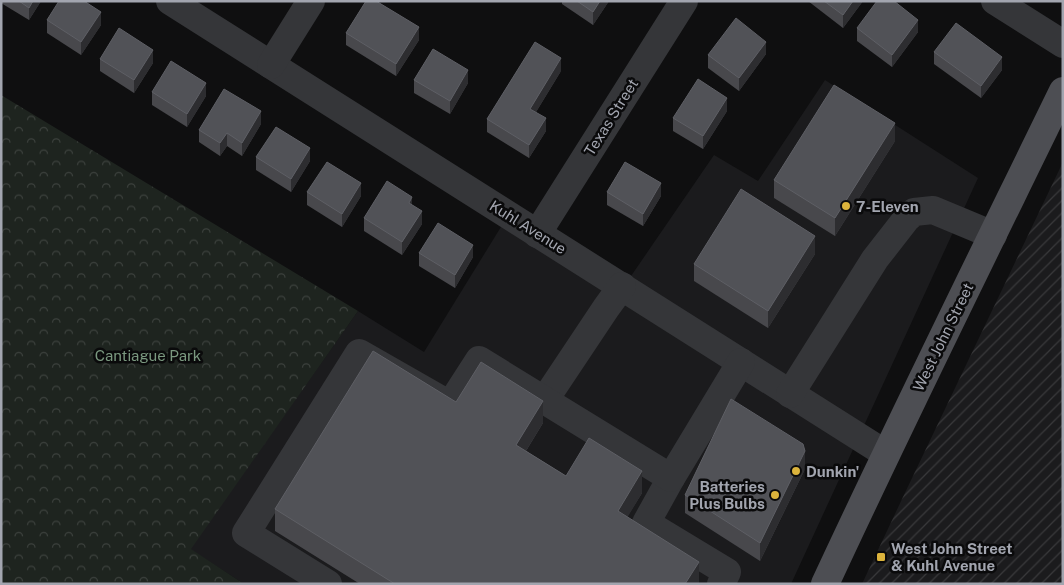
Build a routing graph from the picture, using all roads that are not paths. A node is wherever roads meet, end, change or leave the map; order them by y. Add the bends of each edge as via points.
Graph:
1 (170, 1) edge
2 (311, 1) edge
3 (684, 1) edge
4 (995, 1) edge
5 (1063, 44) edge
6 (271, 65) junction
7 (1063, 91) edge
8 (537, 234) junction
9 (993, 235) junction
10 (622, 286) junction
11 (741, 362) junction
12 (790, 394) junction
13 (544, 401) junction
14 (886, 454) junction
15 (671, 478) junction
16 (328, 584) edge
17 (721, 584) edge
18 (825, 584) edge

1 - 6 street, Kuhl Avenue
2 - 6 street
3 - 8 street, Texas Street
4 - 5 street
6 - 8 street, Kuhl Avenue
7 - 9 main road, West John Street
8 - 10 street, Kuhl Avenue
9 - 12 street via 932,210 914,212 875,259
9 - 14 main road, West John Street
10 - 11 street, Kuhl Avenue
10 - 13 street
11 - 12 street, Kuhl Avenue
11 - 15 street
12 - 14 street, Kuhl Avenue
13 - 15 street
13 - 16 street via 479,360 450,405 359,353 246,533
14 - 18 main road, West John Street
15 - 17 street via 646,523 727,572

